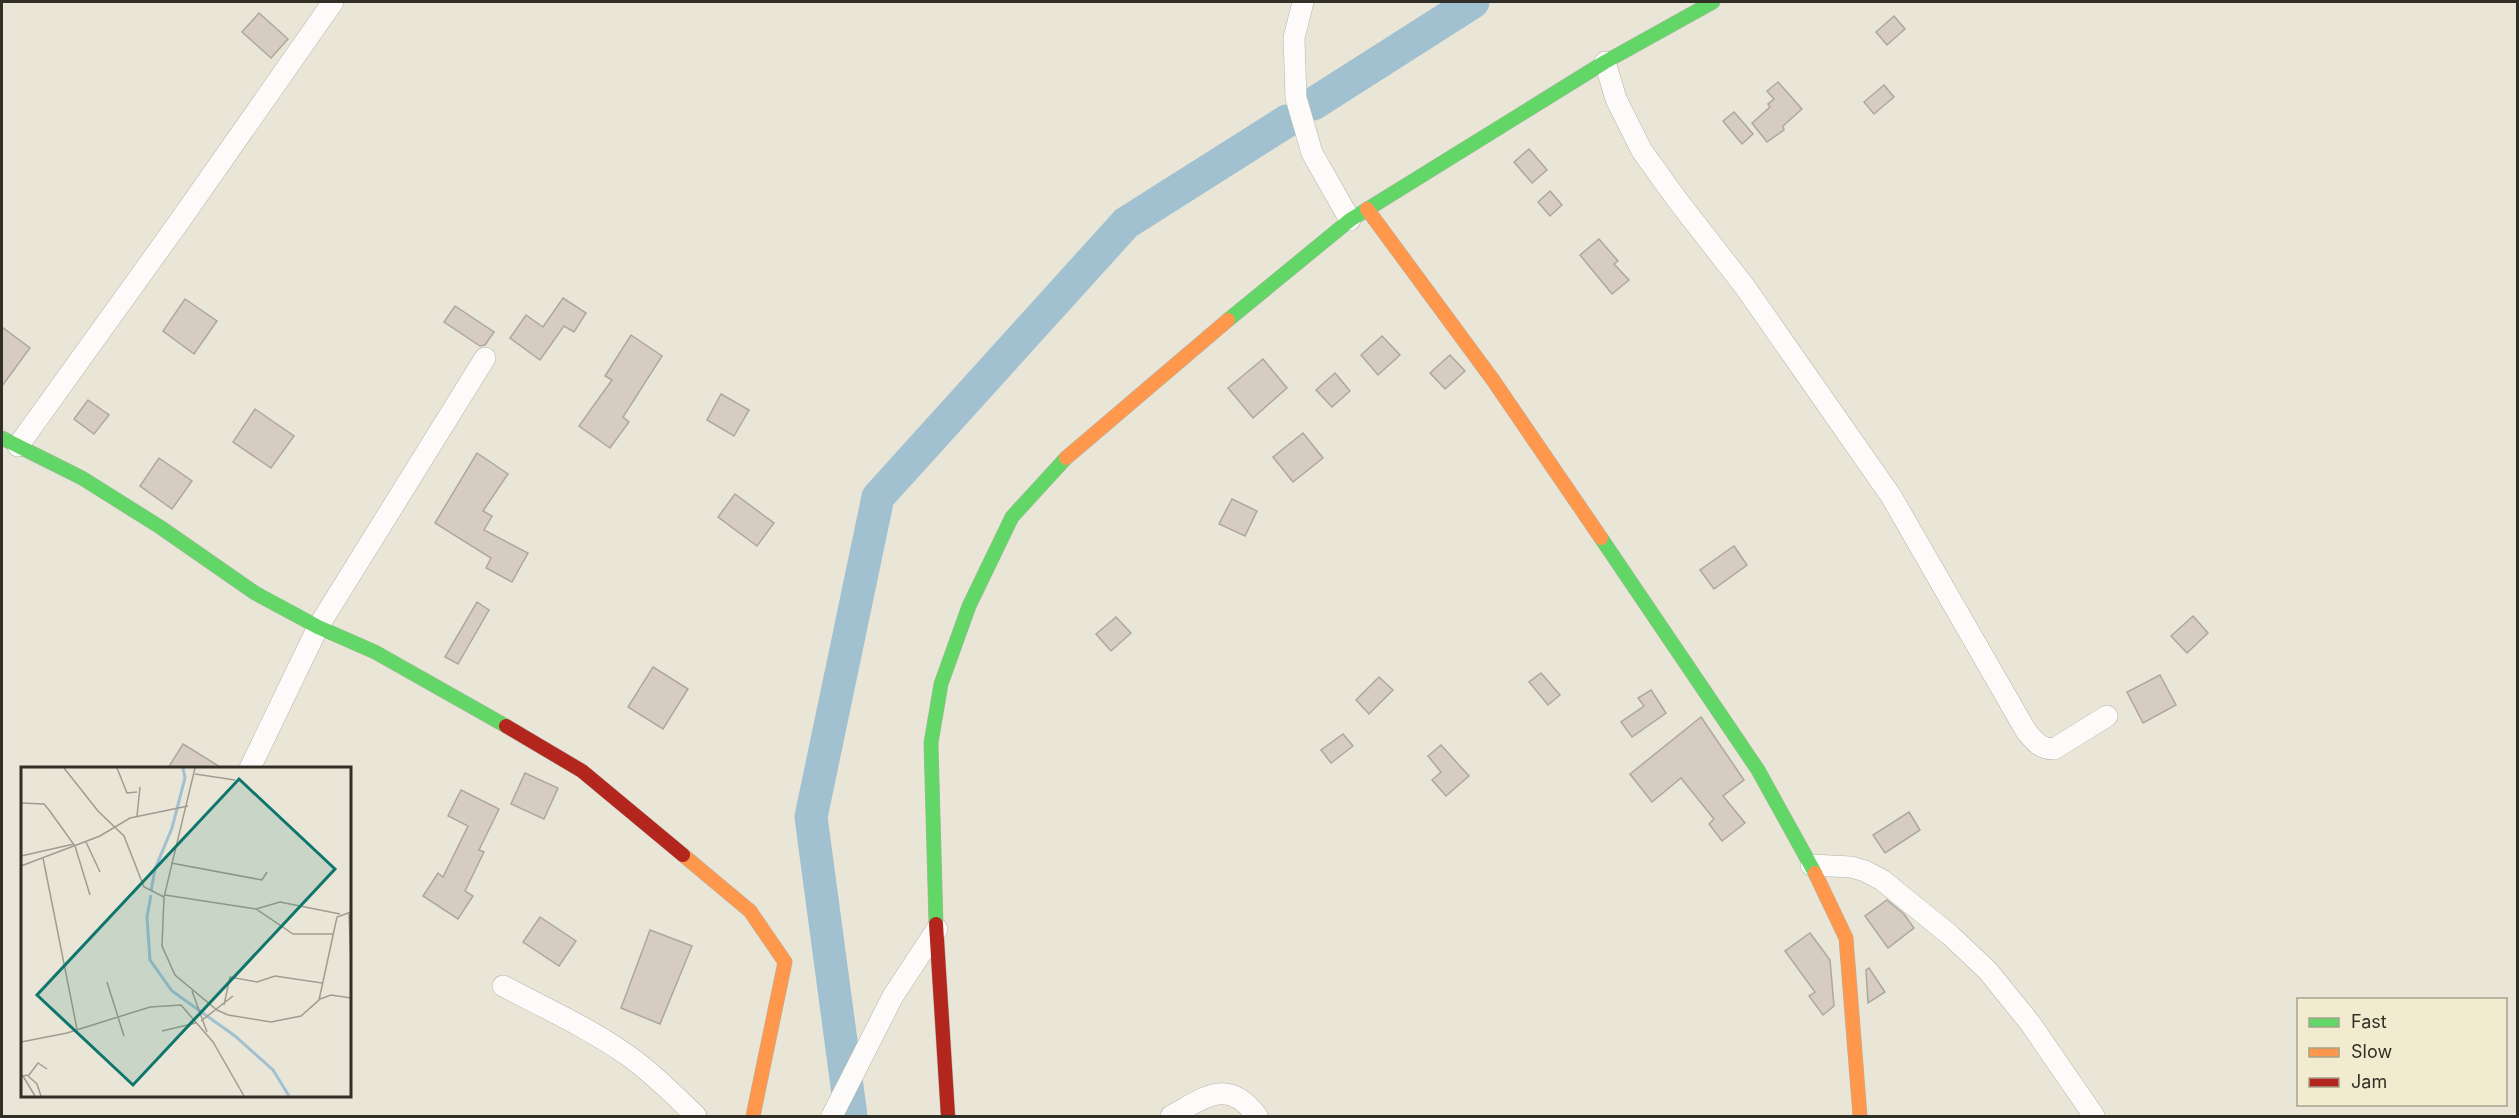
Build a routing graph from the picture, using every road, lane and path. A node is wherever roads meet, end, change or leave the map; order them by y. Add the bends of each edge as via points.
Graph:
1 (333, 2) edge
2 (1303, 2) edge
3 (1713, 2) edge
4 (1605, 62) junction
5 (1359, 215) junction
6 (484, 358) dead end
7 (10, 442) edge
8 (318, 627) junction
9 (2107, 716) dead end
10 (250, 767) edge
11 (1811, 865) junction
12 (937, 929) junction
13 (503, 986) dead end
14 (696, 1116) edge
15 (753, 1116) edge
16 (832, 1116) edge
17 (948, 1116) edge
18 (1171, 1116) edge
19 (1257, 1116) edge
20 (1860, 1116) edge
21 (2094, 1116) edge

1 - 7 street via 179,222
2 - 5 street via 1294,38 1296,98 1312,153
3 - 4 street
4 - 5 street
4 - 9 street via 1616,99 1642,151 1745,287 1891,496 2035,743 2054,749
5 - 11 street via 1493,380 1758,770
5 - 12 street via 1189,352 1058,465 1012,517 969,606 941,684 930,743
6 - 8 street
7 - 8 street via 82,478 255,593
8 - 10 street
8 - 15 street via 375,652 582,771 750,911 785,962
11 - 20 street via 1846,939
11 - 21 street via 1865,871 1882,880 1950,935 1988,971 2023,1014
12 - 16 street via 893,996
12 - 17 street
13 - 14 street via 595,1034 628,1056
18 - 19 street via 1221,1092 1235,1095

